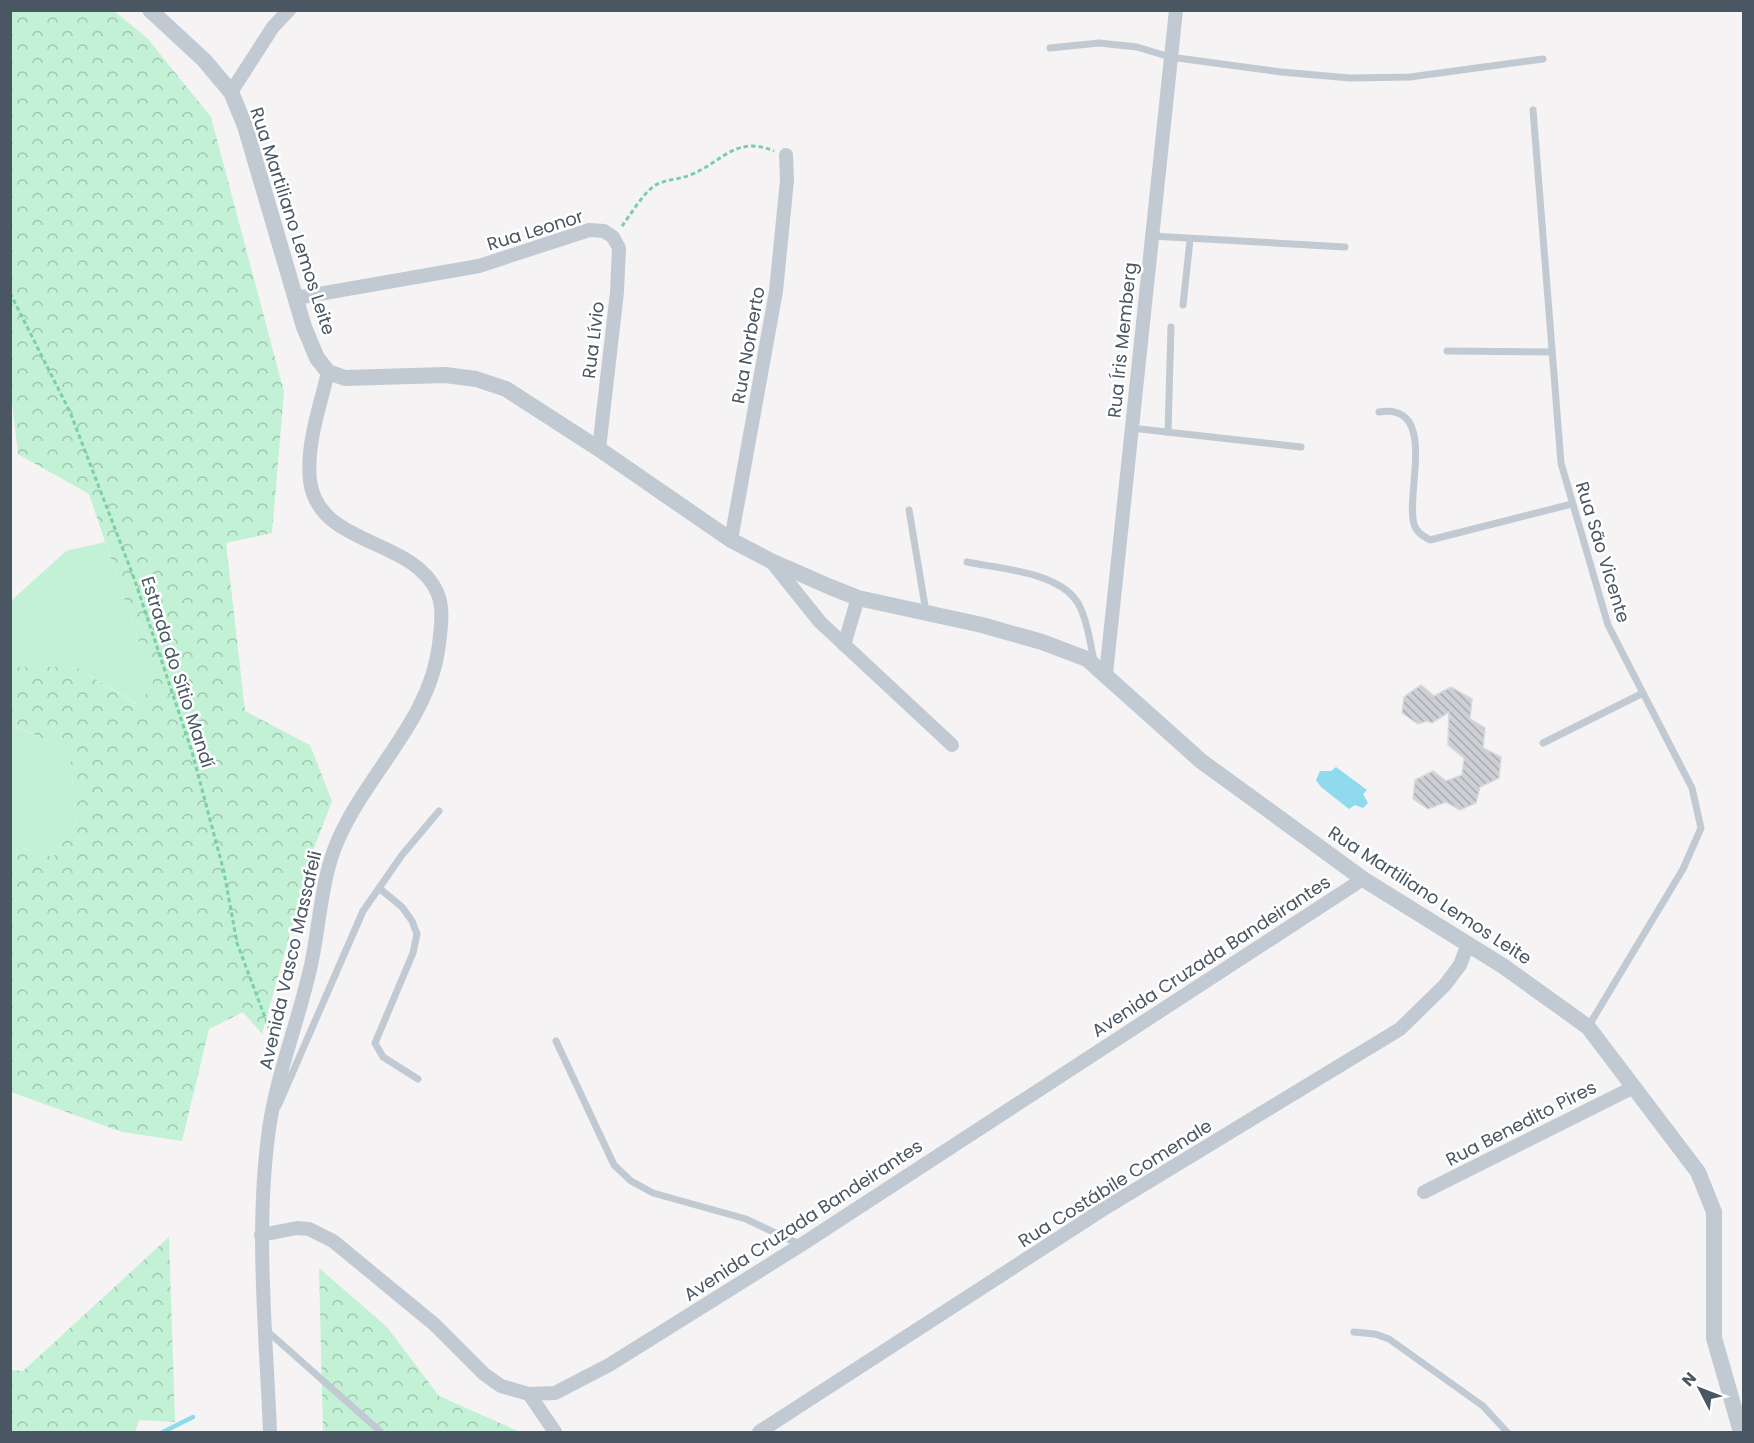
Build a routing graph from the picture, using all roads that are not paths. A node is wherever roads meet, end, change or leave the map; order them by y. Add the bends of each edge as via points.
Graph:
1 (150, 10) edge
2 (289, 10) edge
3 (1176, 10) edge
4 (1050, 48) dead end
5 (1170, 57) junction
6 (1543, 59) dead end
7 (231, 92) junction
8 (1533, 110) dead end
9 (786, 155) road end
10 (1151, 236) junction
11 (613, 237) joint
12 (1191, 240) junction
13 (1345, 247) dead end
14 (296, 298) junction
15 (1183, 304) dead end
16 (1171, 327) dead end
17 (1447, 351) dead end
18 (1552, 352) junction
19 (328, 372) junction
20 (1379, 412) dead end
21 (1131, 428) junction
22 (1168, 432) junction
23 (1301, 447) dead end
24 (599, 448) junction
25 (1572, 504) junction
26 (909, 510) dead end
27 (731, 540) junction
28 (771, 561) junction
29 (967, 562) dead end
30 (858, 598) junction
31 (927, 615) junction
32 (844, 645) junction
33 (1100, 670) junction
34 (1643, 693) junction
35 (1544, 743) dead end
36 (952, 745) dead end
37 (440, 811) dead end
38 (1363, 879) junction
39 (378, 888) junction
40 (1468, 944) junction
41 (1588, 1027) junction
42 (556, 1041) dead end
43 (418, 1079) dead end
44 (1634, 1087) junction
45 (269, 1128) junction
46 (1425, 1192) dead end
47 (261, 1235) junction
48 (801, 1245) junction
49 (266, 1330) junction
50 (1353, 1332) dead end
51 (528, 1394) junction
52 (270, 1432) edge
53 (381, 1432) edge
54 (555, 1432) edge
55 (759, 1432) edge
56 (1507, 1432) edge
57 (1741, 1432) edge

1 - 7 street, Rua Martiliano Lemos Leite via 204,60
2 - 7 street via 273,27
3 - 5 street, Rua Íris Memberg
4 - 5 lane via 1099,43 1137,47
5 - 6 lane via 1350,78 1410,76
5 - 10 street, Rua Íris Memberg
7 - 14 street, Rua Martiliano Lemos Leite via 245,126
8 - 18 lane, Rua São Vicente
9 - 27 street, Rua Norberto via 776,291
10 - 12 lane
10 - 21 street, Rua Íris Memberg
11 - 14 street, Rua Leonor via 604,231 589,230 479,266
11 - 24 street, Rua Lívio via 619,248 617,292
12 - 13 lane
12 - 15 lane
14 - 19 street, Rua Martiliano Lemos Leite via 317,358
16 - 22 lane
17 - 18 lane
18 - 25 lane, Rua São Vicente via 1561,463
19 - 24 street, Rua Martiliano Lemos Leite via 345,378 445,375 476,379 506,389
19 - 45 street, Avenida Vasco Massafeli via 309,450 310,483 318,505 336,524 407,560 424,574 437,592 441,614 439,648 425,697 338,839 326,876 310,969
20 - 25 lane via 1392,410 1401,414 1412,427 1416,478 1413,522 1421,535 1430,540
21 - 22 lane
21 - 33 street, Rua Íris Memberg
22 - 23 lane
24 - 27 street, Rua Martiliano Lemos Leite
25 - 34 lane, Rua São Vicente via 1608,625
26 - 31 lane
27 - 28 street, Rua Martiliano Lemos Leite
28 - 30 street, Rua Martiliano Lemos Leite
28 - 32 street, Rua Martiliano Lemos Leite via 804,604
29 - 33 lane via 1053,580 1067,588 1080,606
30 - 31 street, Rua Martiliano Lemos Leite
30 - 32 street
31 - 33 street, Rua Martiliano Lemos Leite via 1042,642 1087,659
32 - 36 street, Rua Martiliano Lemos Leite
33 - 38 street, Rua Martiliano Lemos Leite via 1201,761
34 - 35 lane
34 - 41 lane, Rua São Vicente via 1692,788 1701,828 1683,868
37 - 39 lane
38 - 40 street, Rua Martiliano Lemos Leite
38 - 48 street, Avenida Cruzada Bandeirantes
39 - 43 lane via 402,907 417,934 413,953 375,1043 383,1058
39 - 45 lane via 363,911
40 - 41 street, Rua Martiliano Lemos Leite
40 - 55 street, Rua Costábile Comenale via 1460,965 1445,985 1400,1029 1102,1210
41 - 44 street, Rua Martiliano Lemos Leite
42 - 48 lane via 614,1165 631,1181 653,1193 746,1220
44 - 46 street, Rua Benedito Pires
44 - 57 street, Rua Martiliano Lemos Leite via 1698,1172 1710,1197 1714,1212 1714,1338
45 - 47 street, Avenida Vasco Massafeli
47 - 49 street, Avenida Vasco Massafeli
47 - 51 street, Avenida Cruzada Bandeirantes via 297,1227 333,1241 434,1324 484,1374 501,1386
48 - 51 street, Avenida Cruzada Bandeirantes via 583,1379 555,1393
49 - 52 street, Avenida Vasco Massafeli
49 - 53 lane
50 - 56 lane via 1389,1339 1483,1406
51 - 54 street

